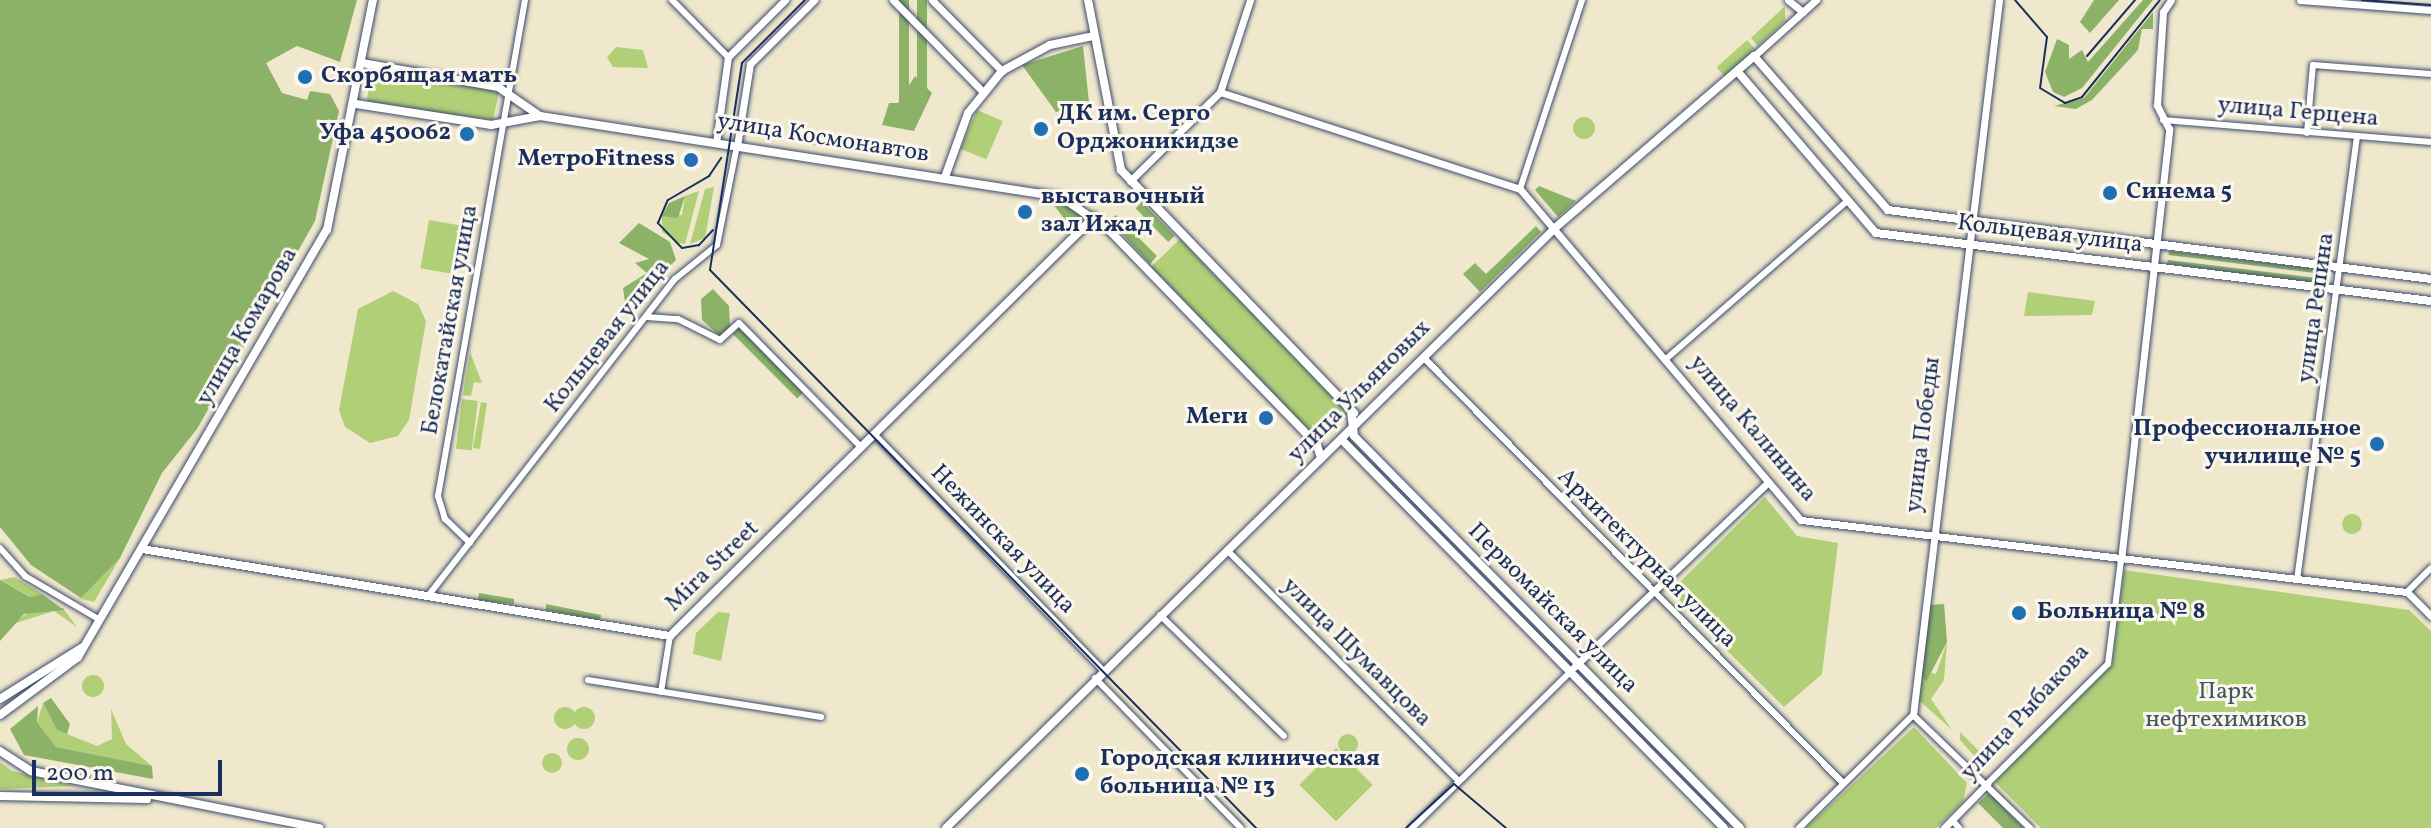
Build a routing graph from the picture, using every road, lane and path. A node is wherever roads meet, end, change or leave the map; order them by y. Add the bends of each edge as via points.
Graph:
1 (373, 0) edge
2 (525, 0) edge
3 (672, 0) edge
4 (785, 0) edge
5 (814, 0) edge
6 (893, 0) edge
7 (932, 0) edge
8 (1088, 0) edge
9 (1250, 0) edge
10 (1582, 0) edge
11 (1788, 0) edge
12 (1816, 0) edge
13 (1999, 0) edge
14 (2171, 0) edge
15 (2300, 0) edge
16 (2431, 10) edge
17 (1803, 12) junction
18 (1094, 36) junction
19 (1754, 56) junction
20 (728, 57) junction
21 (362, 63) junction
22 (1002, 71) junction
23 (1737, 71) junction
24 (2431, 74) edge
25 (982, 91) junction
26 (509, 92) junction
27 (1220, 92) junction
28 (356, 104) junction
29 (540, 116) junction
30 (2162, 120) junction
31 (504, 121) junction
32 (2307, 133) junction
33 (2357, 137) junction
34 (2431, 142) edge
35 (716, 143) junction
36 (737, 146) junction
37 (945, 177) junction
38 (1130, 181) junction
39 (1520, 189) junction
40 (1872, 200) junction
41 (1846, 202) junction
42 (1857, 215) junction
43 (1094, 217) junction
44 (1970, 223) junction
45 (1555, 228) junction
46 (2155, 245) junction
47 (1968, 246) junction
48 (2153, 267) junction
49 (2342, 269) junction
50 (2431, 279) edge
51 (2336, 289) junction
52 (2431, 301) edge
53 (647, 317) junction
54 (1424, 358) junction
55 (1666, 359) junction
56 (1351, 411) junction
57 (1367, 415) junction
58 (1351, 430) junction
59 (875, 435) junction
60 (1342, 440) junction
61 (1317, 445) junction
62 (862, 448) junction
63 (1321, 458) junction
64 (1768, 482) junction
65 (1932, 537) junction
66 (470, 543) junction
67 (0, 548) edge
68 (142, 549) junction
69 (1227, 550) junction
70 (2121, 560) junction
71 (2431, 568) edge
72 (2297, 580) junction
73 (1651, 591) junction
74 (2407, 592) junction
75 (425, 599) junction
76 (1160, 615) junction
77 (2431, 616) edge
78 (100, 620) junction
79 (670, 636) junction
80 (84, 647) junction
81 (1578, 664) junction
82 (1103, 670) junction
83 (1570, 672) junction
84 (1095, 678) junction
85 (588, 680) dead end
86 (661, 692) junction
87 (0, 699) edge
88 (0, 715) edge
89 (1913, 715) junction
90 (821, 717) dead end
91 (1284, 736) dead end
92 (0, 751) edge
93 (1459, 781) junction
94 (1844, 784) junction
95 (1987, 784) junction
96 (0, 796) edge
97 (160, 799) junction
98 (1952, 820) junction
99 (1238, 825) edge
100 (319, 828) edge
101 (946, 828) edge
102 (1228, 828) edge
103 (1412, 828) edge
104 (1724, 828) edge
105 (1740, 828) edge
106 (1799, 828) edge
107 (1944, 828) edge
108 (1959, 828) edge
109 (2030, 828) edge

1 - 21 main road, улица Комарова
2 - 26 street, Белокатайская улица
3 - 20 street
4 - 20 street
5 - 36 street, Кольцевая улица via 750,64
6 - 25 street
7 - 22 street
8 - 18 main road
9 - 27 street
10 - 39 street
11 - 17 street
12 - 17 street, улица Ульяновых
13 - 44 street, улица Победы
14 - 30 street, улица Рыбакова via 2163,12
15 - 16 street
17 - 19 street, улица Ульяновых
18 - 22 main road via 1050,45
18 - 38 main road via 1113,154
19 - 23 main road, улица Ульяновых
19 - 40 main road, Кольцевая улица
20 - 35 street
21 - 26 main road, улица Космонавтов
21 - 28 main road, улица Комарова
22 - 25 main road
23 - 41 main road, Кольцевая улица
23 - 45 main road, улица Ульяновых
24 - 32 street via 2313,65
25 - 37 main road via 953,142
26 - 29 main road, улица Космонавтов
26 - 31 street, Белокатайская улица
27 - 38 street
27 - 39 street
28 - 31 main road, улица Космонавтов
28 - 68 main road, улица Комарова via 327,230
29 - 31 main road, улица Космонавтов
29 - 35 main road, улица Космонавтов
30 - 32 street, улица Герцена
30 - 46 street, улица Рыбакова via 2169,129
31 - 66 street, Белокатайская улица via 438,496 445,519
32 - 33 street, улица Герцена
33 - 34 street, улица Герцена
33 - 49 street, улица Репина
35 - 36 main road, улица Космонавтов
36 - 37 main road, улица Космонавтов
36 - 53 street, Кольцевая улица via 717,245 675,279
37 - 43 main road, улица Космонавтов via 1061,197
38 - 56 main road
39 - 45 street, улица Калинина
40 - 42 main road
40 - 44 main road, Кольцевая улица via 1902,214
41 - 42 main road, Кольцевая улица
41 - 55 street
42 - 47 main road, Кольцевая улица via 1876,233
43 - 59 main road, Mira Street
43 - 61 main road
44 - 46 main road, Кольцевая улица
44 - 47 street, улица Победы
45 - 54 main road, улица Ульяновых
45 - 55 street, улица Калинина
46 - 48 street, улица Рыбакова
46 - 49 main road, Кольцевая улица
47 - 48 main road, Кольцевая улица
47 - 65 street, улица Победы
48 - 51 main road, Кольцевая улица
48 - 70 street, улица Рыбакова
49 - 50 main road, Кольцевая улица
49 - 51 street, улица Репина
51 - 52 main road, Кольцевая улица
51 - 72 street, улица Репина
53 - 62 street via 678,319 720,340 739,323
53 - 66 street, Кольцевая улица
54 - 57 main road, улица Ульяновых
54 - 73 street, Архитектурная улица
55 - 64 street, улица Калинина
56 - 57 main road
56 - 58 main road
57 - 58 main road, улица Ульяновых
58 - 60 main road, улица Ульяновых
58 - 81 main road, Первомайская улица
59 - 62 main road, Mira Street
59 - 82 street, Нежинская улица
60 - 61 main road
60 - 63 main road, улица Ульяновых
60 - 83 main road, Первомайская улица
61 - 63 main road
62 - 79 main road, Mira Street
63 - 69 main road, улица Ульяновых
64 - 65 street, улица Калинина via 1792,513 1816,525
64 - 73 street
65 - 70 street, улица Калинина
65 - 89 street, улица Победы
66 - 75 street, Кольцевая улица
67 - 78 street via 25,576
68 - 75 main road, Mira Street
68 - 78 main road, улица Комарова
69 - 76 main road, улица Ульяновых
69 - 93 street, улица Шумавцова
70 - 72 street, улица Калинина
70 - 95 street, улица Рыбакова via 2108,664
71 - 74 street
72 - 74 street, улица Калинина
73 - 81 street
73 - 94 street, Архитектурная улица
74 - 77 street
75 - 79 main road, Mira Street
76 - 82 main road, улица Ульяновых
76 - 91 street
78 - 80 main road, улица Комарова
79 - 86 street
80 - 87 main road
80 - 88 main road, улица Комарова via 53,683
81 - 83 street
81 - 105 main road, Первомайская улица
82 - 84 main road, улица Ульяновых
83 - 93 street
83 - 104 main road, Первомайская улица
84 - 99 street
84 - 101 main road, улица Ульяновых
85 - 86 street
86 - 90 street
89 - 94 street
89 - 95 street
92 - 97 main road via 31,771
93 - 103 street
94 - 106 street
95 - 98 street, улица Рыбакова
95 - 109 street
96 - 97 main road
97 - 100 main road
98 - 107 street, улица Рыбакова
98 - 108 street
99 - 102 street

